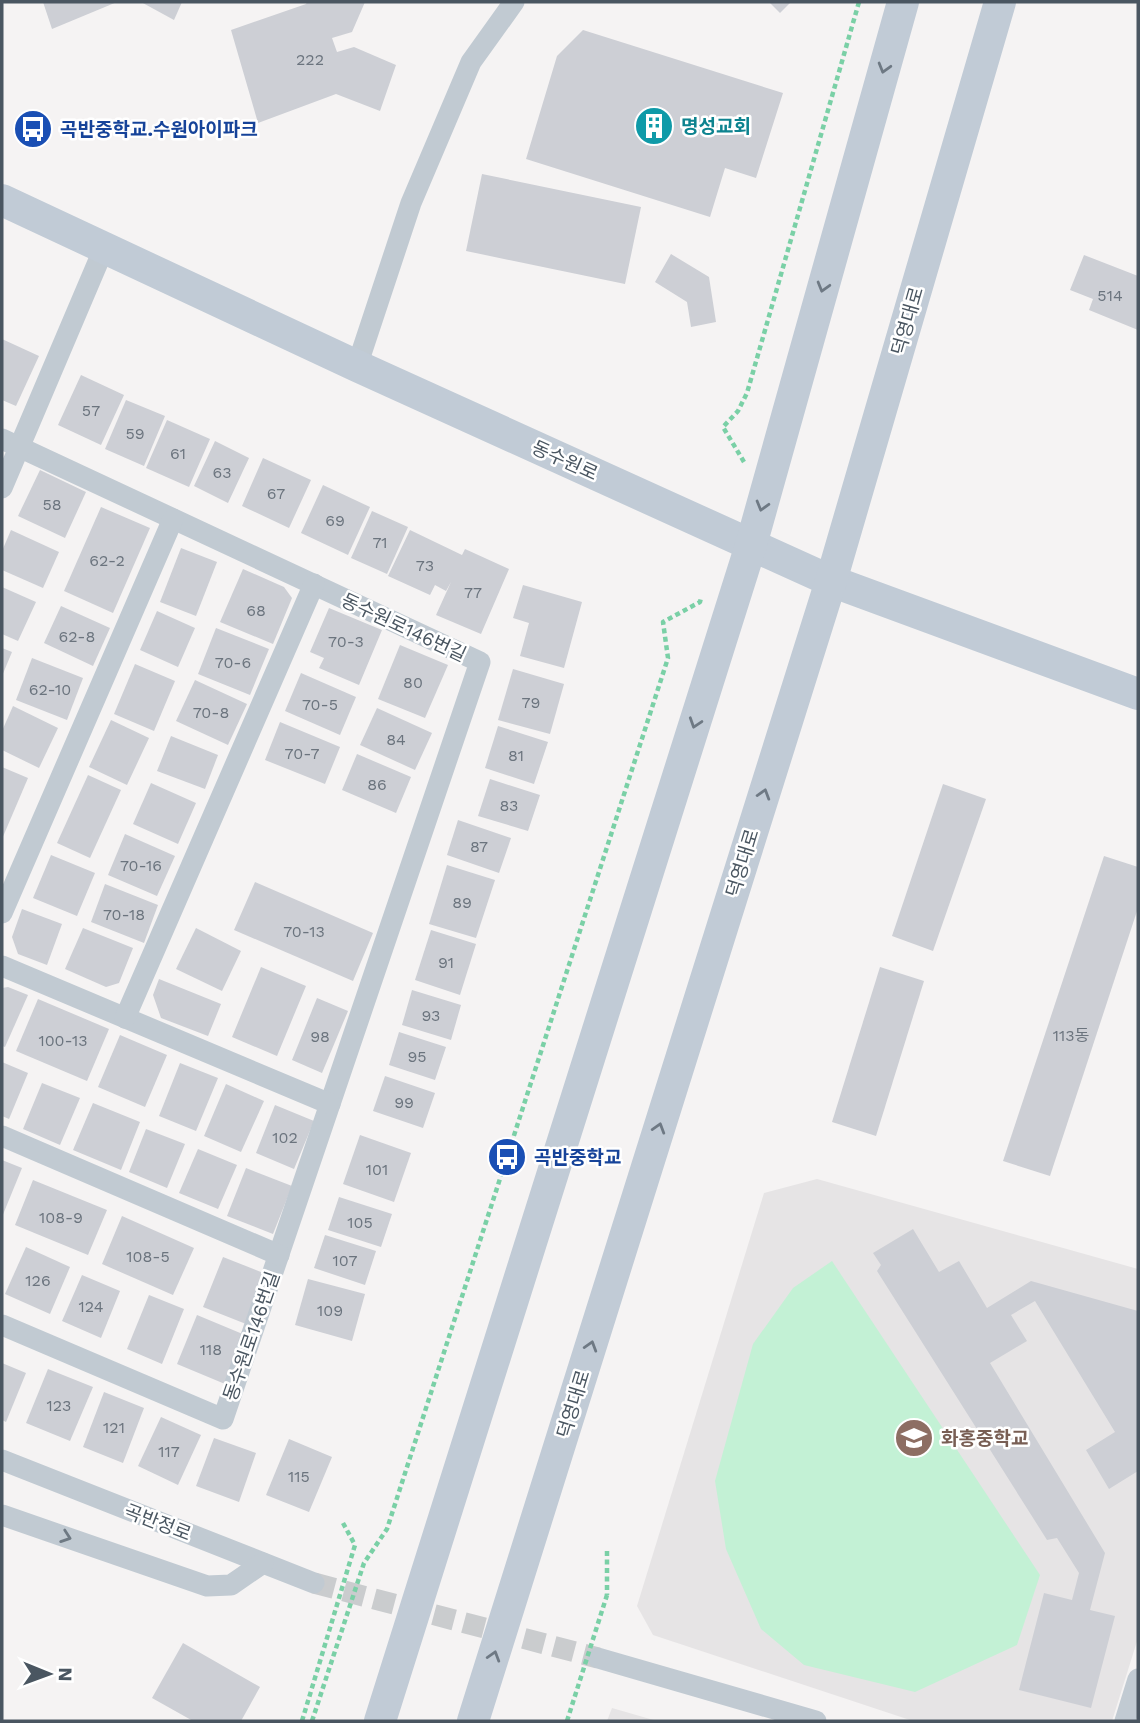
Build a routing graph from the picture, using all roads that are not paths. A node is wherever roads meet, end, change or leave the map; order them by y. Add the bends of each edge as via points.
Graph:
1 (514, 2) edge
2 (902, 2) edge
3 (1000, 2) edge
4 (2, 201) edge
5 (104, 248) junction
6 (357, 366) junction
7 (10, 443) edge
8 (2, 488) edge
9 (173, 519) junction
10 (751, 545) junction
11 (831, 581) junction
12 (314, 584) junction
13 (1138, 694) edge
14 (2, 913) edge
15 (2, 966) edge
16 (125, 1018) junction
17 (330, 1104) junction
18 (2, 1136) edge
19 (279, 1255) junction
20 (2, 1325) edge
21 (2, 1460) edge
22 (2, 1515) edge
23 (263, 1563) junction
24 (314, 1583) tunnel mouth
25 (598, 1658) tunnel mouth
26 (1138, 1679) edge
27 (380, 1721) edge
28 (473, 1721) edge
29 (816, 1721) edge
30 (1125, 1721) edge

1 - 6 street via 471,62 460,87 411,203
2 -> 10 main road
3 - 11 main road, 덕영대로
4 - 5 main road, 동수원로
5 - 6 main road, 동수원로
5 - 7 street
6 - 10 main road, 동수원로
7 - 8 street
7 - 9 street, 동수원로146번길
9 - 12 street, 동수원로146번길
9 - 14 street
10 - 11 main road, 동수원로
10 -> 27 main road
11 - 13 main road, 동수원로
28 -> 11 main road, 덕영대로
12 - 16 street
12 - 17 street, 동수원로146번길 via 480,662
15 - 16 street
16 - 17 street
17 - 19 street, 동수원로146번길
18 - 19 street
19 - 20 street, 동수원로146번길 via 223,1419
21 - 23 street, 곡반정로
22 -> 23 street via 207,1586 231,1585
23 - 24 street, 곡반정로
25 - 29 street
26 - 30 street

